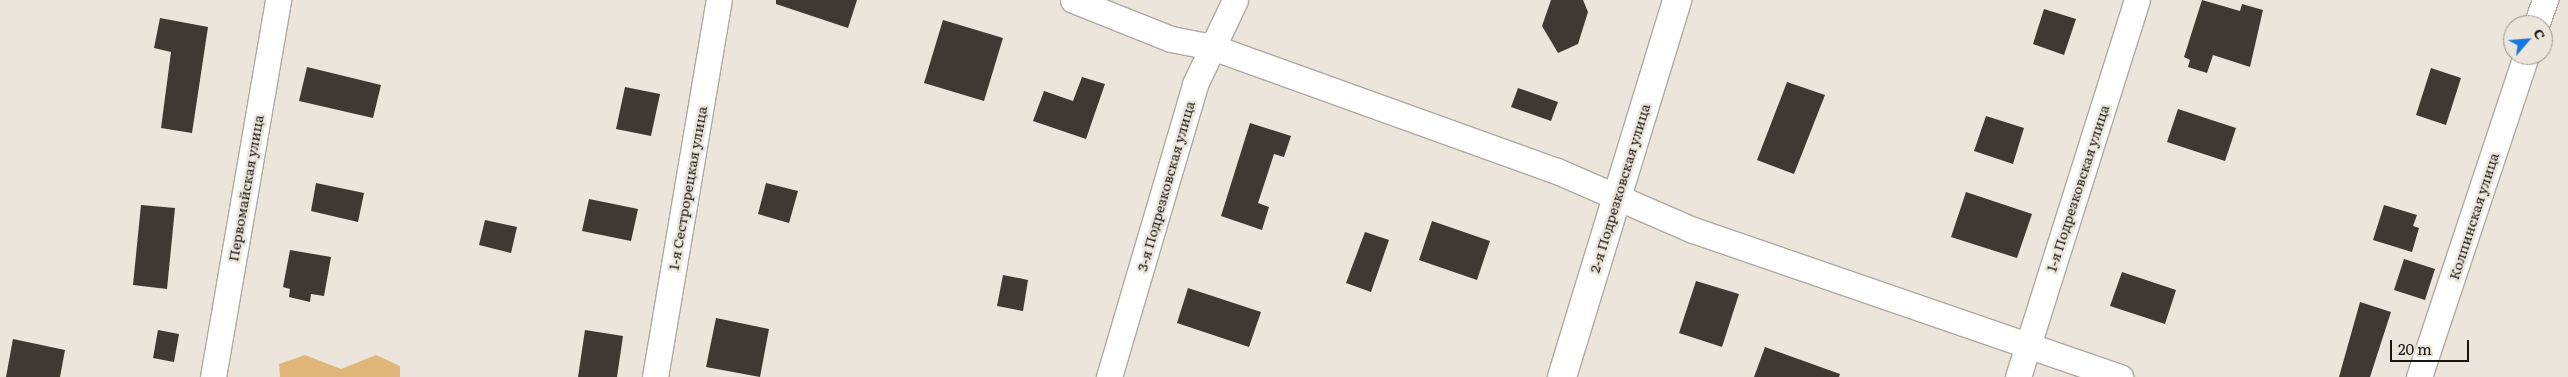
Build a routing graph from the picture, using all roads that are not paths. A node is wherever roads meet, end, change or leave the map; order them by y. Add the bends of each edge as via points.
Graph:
1 (278, 0) edge
2 (720, 0) edge
3 (1073, 0) edge
4 (1235, 0) edge
5 (1677, 0) edge
6 (2137, 0) edge
7 (2545, 0) edge
8 (2540, 15) edge
9 (1212, 47) junction
10 (2523, 65) edge
11 (1616, 196) junction
12 (2028, 345) junction
13 (213, 377) edge
14 (655, 377) edge
15 (1109, 377) edge
16 (1562, 377) edge
17 (2018, 377) edge
18 (2120, 377) edge
19 (2419, 377) edge

1 - 13 street, Первомайская улица
2 - 14 street, 1-я Сестрорецкая улица
3 - 9 street via 1171,39
4 - 9 street, 3-я Подрезковская улица
5 - 11 street, 2-я Подрезковская улица
6 - 12 street, 1-я Подрезковская улица
7 - 8 street
9 - 11 street via 1557,171
9 - 15 street, 3-я Подрезковская улица via 1196,84
10 - 19 street, Колпинская улица
11 - 12 street via 1693,230
11 - 16 street, 2-я Подрезковская улица
12 - 17 street, 1-я Подрезковская улица
12 - 18 street

